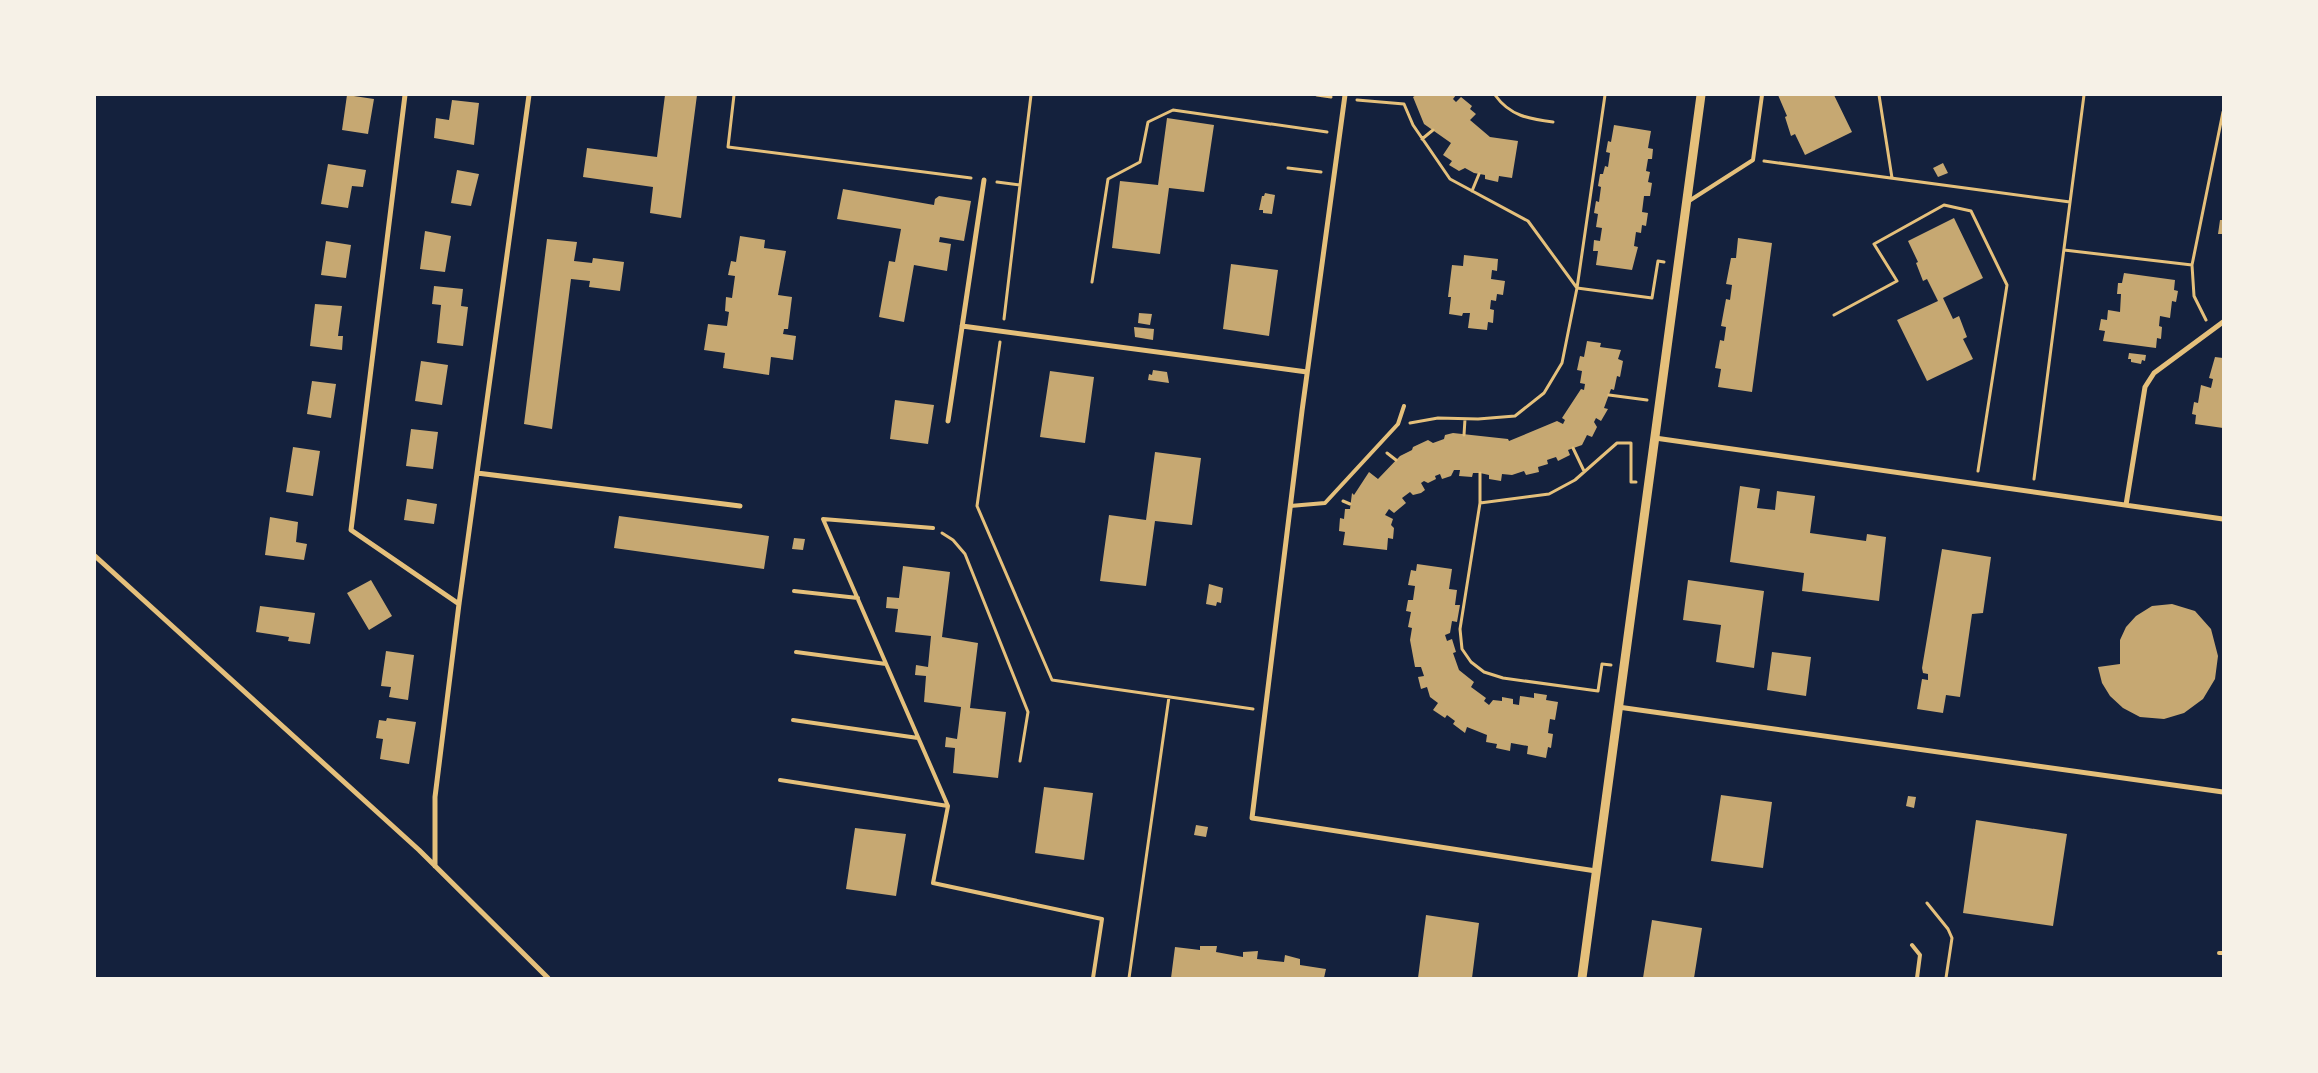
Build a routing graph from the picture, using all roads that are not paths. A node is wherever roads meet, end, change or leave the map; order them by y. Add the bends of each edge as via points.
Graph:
1 (405, 95) edge
2 (529, 95) edge
3 (1701, 95) edge
4 (1762, 95) edge
5 (1345, 97) edge
6 (984, 180) road end
7 (1687, 203) junction
8 (2223, 322) edge
9 (962, 326) junction
10 (1307, 372) junction
11 (1404, 406) dead end
12 (948, 421) dead end
13 (1655, 438) junction
14 (477, 473) junction
15 (2126, 505) junction
16 (740, 506) dead end
17 (1290, 506) junction
18 (2223, 519) edge
19 (933, 528) road end
20 (95, 556) edge
21 (794, 591) dead end
22 (858, 598) junction
23 (459, 604) junction
24 (796, 652) dead end
25 (886, 664) junction
26 (1618, 707) junction
27 (793, 720) dead end
28 (918, 738) junction
29 (780, 780) dead end
30 (2223, 792) edge
31 (948, 806) junction
32 (435, 866) junction
33 (1596, 871) junction
34 (1912, 945) dead end
35 (548, 978) edge
36 (1093, 978) edge
37 (1582, 978) edge
38 (1917, 978) edge

1 - 23 street via 351,530
2 - 14 street
3 - 7 street
4 - 7 lane via 1753,160
5 - 10 street
6 - 9 street
7 - 13 street
8 - 15 street via 2154,373 2145,387
9 - 10 street
9 - 12 street
10 - 17 street
11 - 17 lane via 1398,424 1325,503
13 - 15 street
13 - 26 street
14 - 16 street
14 - 23 street
15 - 18 street
17 - 33 street via 1252,818
19 - 22 lane via 823,519
20 - 32 street
21 - 22 lane
22 - 25 lane
23 - 32 street via 435,797
24 - 25 lane
25 - 28 lane
26 - 30 street
26 - 33 street
27 - 28 lane
28 - 31 lane
29 - 31 lane
31 - 36 lane via 933,883 1102,919
32 - 35 street
33 - 37 street
34 - 38 lane via 1920,956

